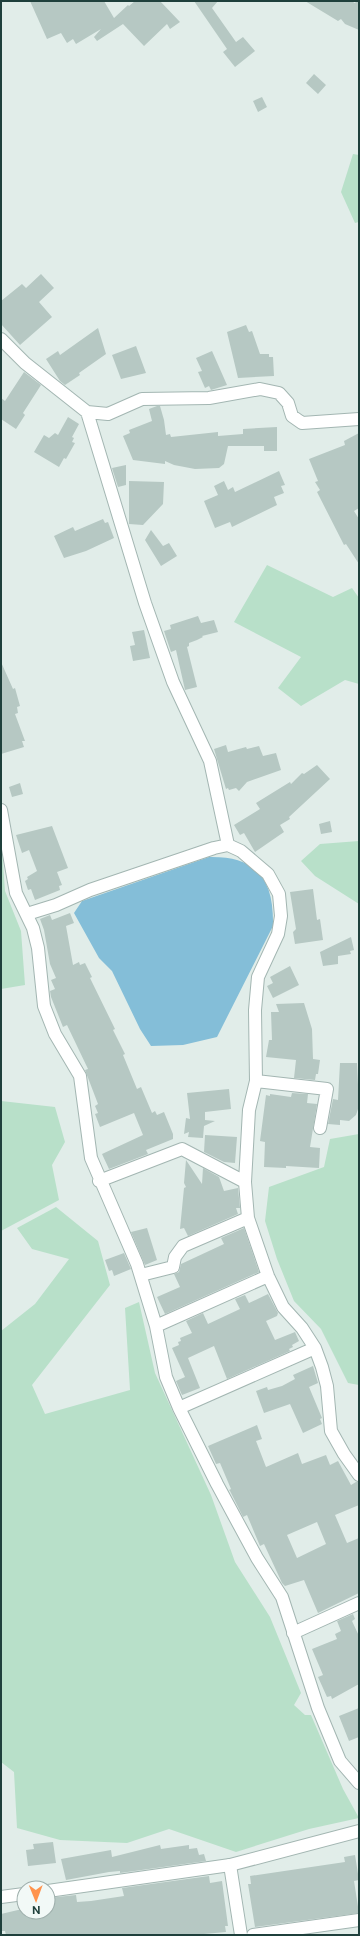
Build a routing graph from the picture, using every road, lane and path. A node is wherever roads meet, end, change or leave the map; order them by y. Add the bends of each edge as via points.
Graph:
1 (1, 339) edge
2 (87, 412) junction
3 (359, 419) edge
4 (1, 810) edge
5 (228, 845) junction
6 (27, 914) junction
7 (256, 1081) junction
8 (320, 1128) dead end
9 (99, 1181) junction
10 (245, 1182) junction
11 (248, 1218) junction
12 (141, 1275) junction
13 (268, 1276) junction
14 (156, 1326) junction
15 (315, 1348) junction
16 (179, 1408) junction
17 (359, 1475) edge
18 (359, 1603) edge
19 (293, 1633) junction
20 (359, 1784) edge
21 (359, 1831) edge
22 (230, 1865) junction
23 (56, 1890) edge
24 (16, 1895) edge
25 (1, 1897) edge
26 (359, 1920) edge
27 (241, 1935) edge
28 (253, 1935) edge

1 - 2 street via 25,363
2 - 3 street via 108,414 142,399 209,398 260,389 279,393 288,403 292,416 302,423
2 - 5 street via 145,603 172,682 210,761
4 - 6 street via 16,893
5 - 6 street via 90,890
5 - 7 street via 241,851 268,874 279,894 281,916 278,934 258,978 255,1010
6 - 9 street via 38,948 44,1006 55,1034 80,1076 91,1158
7 - 8 street via 327,1089
7 - 10 street via 249,1110
9 - 10 street via 182,1149
9 - 12 street
10 - 11 street
11 - 12 street via 184,1246 175,1257 173,1267
11 - 13 street
12 - 14 street
13 - 14 street
13 - 15 street via 283,1307 302,1328
14 - 16 street via 166,1378
15 - 16 street
15 - 17 street via 327,1386 331,1431
16 - 19 street via 216,1484 282,1597
18 - 19 street
19 - 20 street via 318,1708 340,1761
21 - 22 street
22 - 23 street
22 - 27 street
24 - 25 street
26 - 28 street

